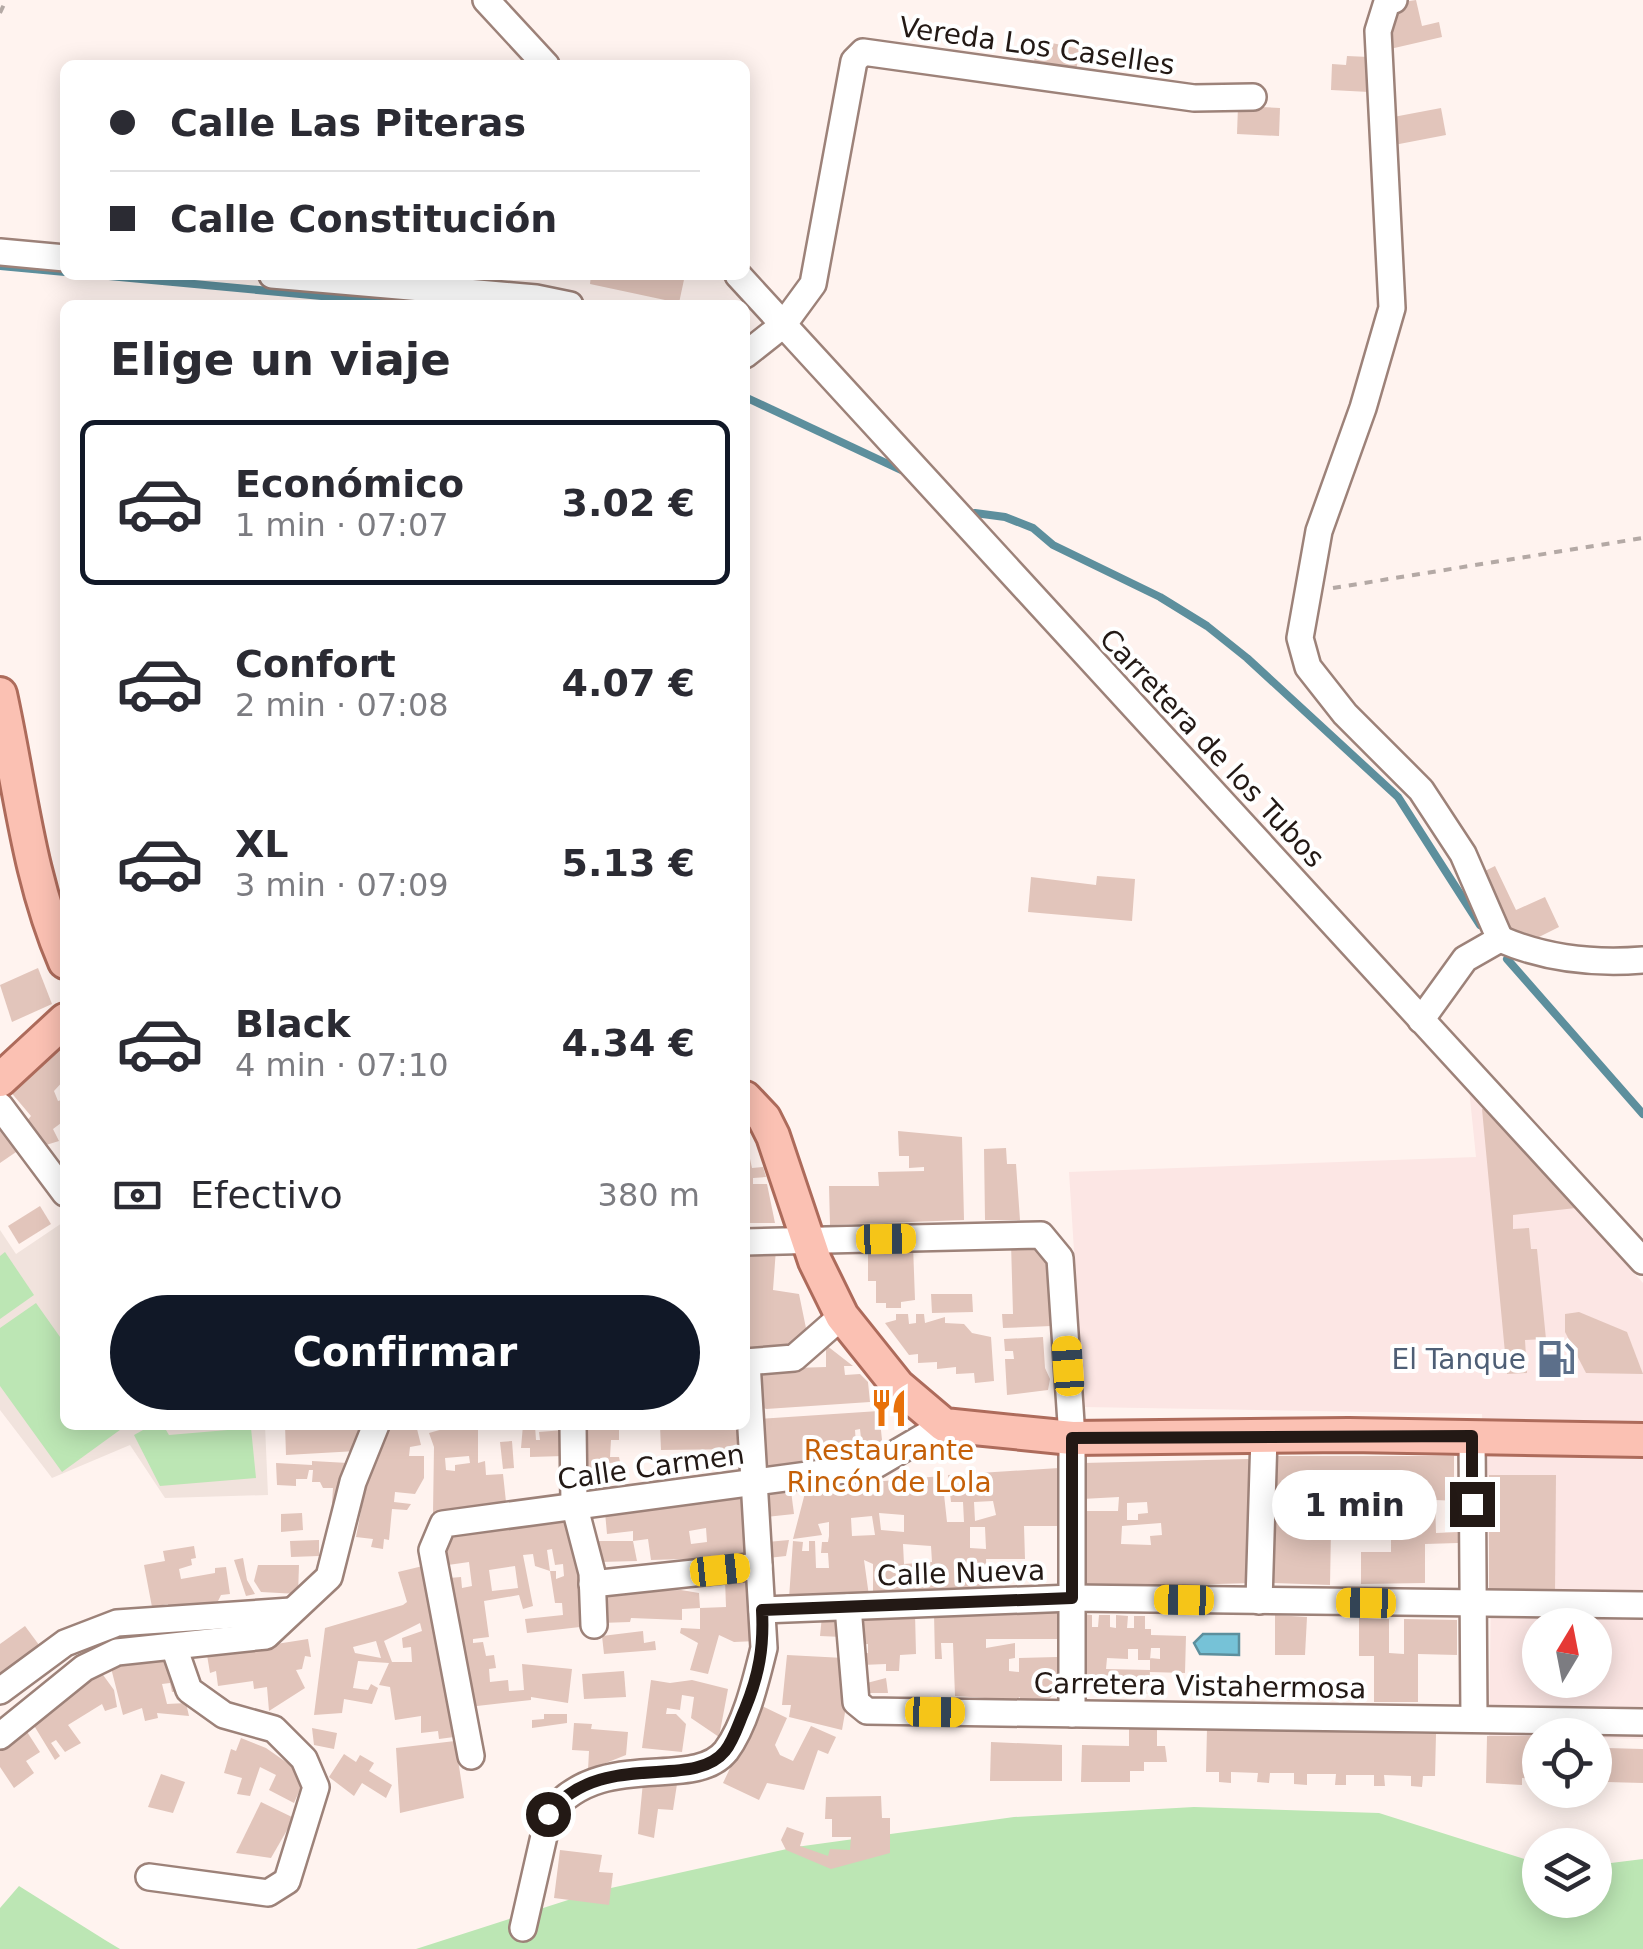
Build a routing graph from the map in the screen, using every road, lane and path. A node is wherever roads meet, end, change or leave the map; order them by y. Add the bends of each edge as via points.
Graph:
1 (6, 0) edge
2 (486, 0) edge
3 (1394, 0) edge
4 (0, 13) edge
5 (541, 60) edge
6 (1253, 97) dead end
7 (0, 252) edge
8 (60, 258) edge
9 (329, 280) edge
10 (743, 280) edge
11 (546, 300) edge
12 (784, 325) junction
13 (750, 351) edge
14 (1643, 538) edge
15 (1308, 592) junction
16 (0, 694) edge
17 (10, 811) edge
18 (1500, 939) junction
19 (60, 949) edge
20 (1643, 960) edge
21 (1421, 1020) junction
22 (60, 1025) edge
23 (0, 1080) edge
24 (750, 1103) edge
25 (0, 1106) edge
26 (57, 1165) edge
27 (808, 1241) junction
28 (750, 1242) edge
29 (1643, 1262) edge
30 (842, 1316) junction
31 (750, 1362) edge
32 (750, 1422) edge
33 (944, 1425) junction
34 (374, 1430) edge
35 (574, 1430) edge
36 (1264, 1436) junction
37 (1472, 1436) junction
38 (1072, 1438) junction
39 (1643, 1440) edge
40 (754, 1483) junction
41 (574, 1504) junction
42 (759, 1566) junction
43 (592, 1584) junction
44 (1072, 1598) junction
45 (1259, 1602) junction
46 (1473, 1604) junction
47 (1643, 1605) edge
48 (848, 1607) junction
49 (762, 1610) junction
50 (291, 1611) junction
51 (594, 1626) dead end
52 (174, 1647) junction
53 (0, 1692) edge
54 (1072, 1714) junction
55 (1474, 1719) junction
56 (1643, 1722) edge
57 (0, 1736) edge
58 (471, 1756) dead end
59 (149, 1877) dead end
60 (522, 1928) dead end

1 - 4 path
2 - 5 street
3 - 15 street via 1387,2 1378,31 1392,308 1320,531
6 - 12 street, Vereda Los Caselles via 1194,98 863,52 854,61 812,284
7 - 8 street
9 - 11 street
10 - 12 street, Carretera de los Tubos
12 - 13 street
12 - 21 street, Carretera de los Tubos
14 - 15 path
15 - 18 street via 1300,638 1308,667 1344,714 1421,790 1463,854
16 - 17 main road
17 - 19 main road
18 - 20 street via 1533,954 1587,962
18 - 21 street via 1465,959
21 - 29 street, Carretera de los Tubos
22 - 23 main road
24 - 27 main road via 773,1136
25 - 26 street
27 - 28 street
27 - 30 main road
27 - 38 street via 1041,1235 1060,1258
30 - 31 street via 794,1358
30 - 33 main road via 898,1386
32 - 40 street
33 - 38 main road
33 - 40 street, Calle Carmen via 874,1466
34 - 50 street via 329,1577
35 - 41 street
36 - 37 main road
36 - 38 main road
36 - 45 street
37 - 39 main road
37 - 46 street
38 - 44 street
40 - 41 street, Calle Carmen
40 - 42 street
41 - 43 street
41 - 58 street, Calle Carmen via 444,1524 432,1550
42 - 43 street
42 - 49 street
43 - 51 street
44 - 45 street, Calle Nueva
44 - 48 street, Calle Nueva
44 - 54 street
45 - 46 street, Calle Nueva
46 - 47 street, Calle Nueva
46 - 55 street
48 - 49 street, Calle Nueva
48 - 54 street, Carretera Vistahermosa via 862,1710
49 - 60 street via 764,1648 756,1682 725,1752 692,1770 596,1780 560,1800 548,1814
50 - 52 street via 266,1636
50 - 53 street via 117,1623 65,1643
52 - 57 street via 117,1652 84,1668
52 - 59 street via 188,1690 224,1715 274,1729 304,1759 316,1787 288,1881 268,1892
54 - 55 street, Carretera Vistahermosa
55 - 56 street, Carretera Vistahermosa

